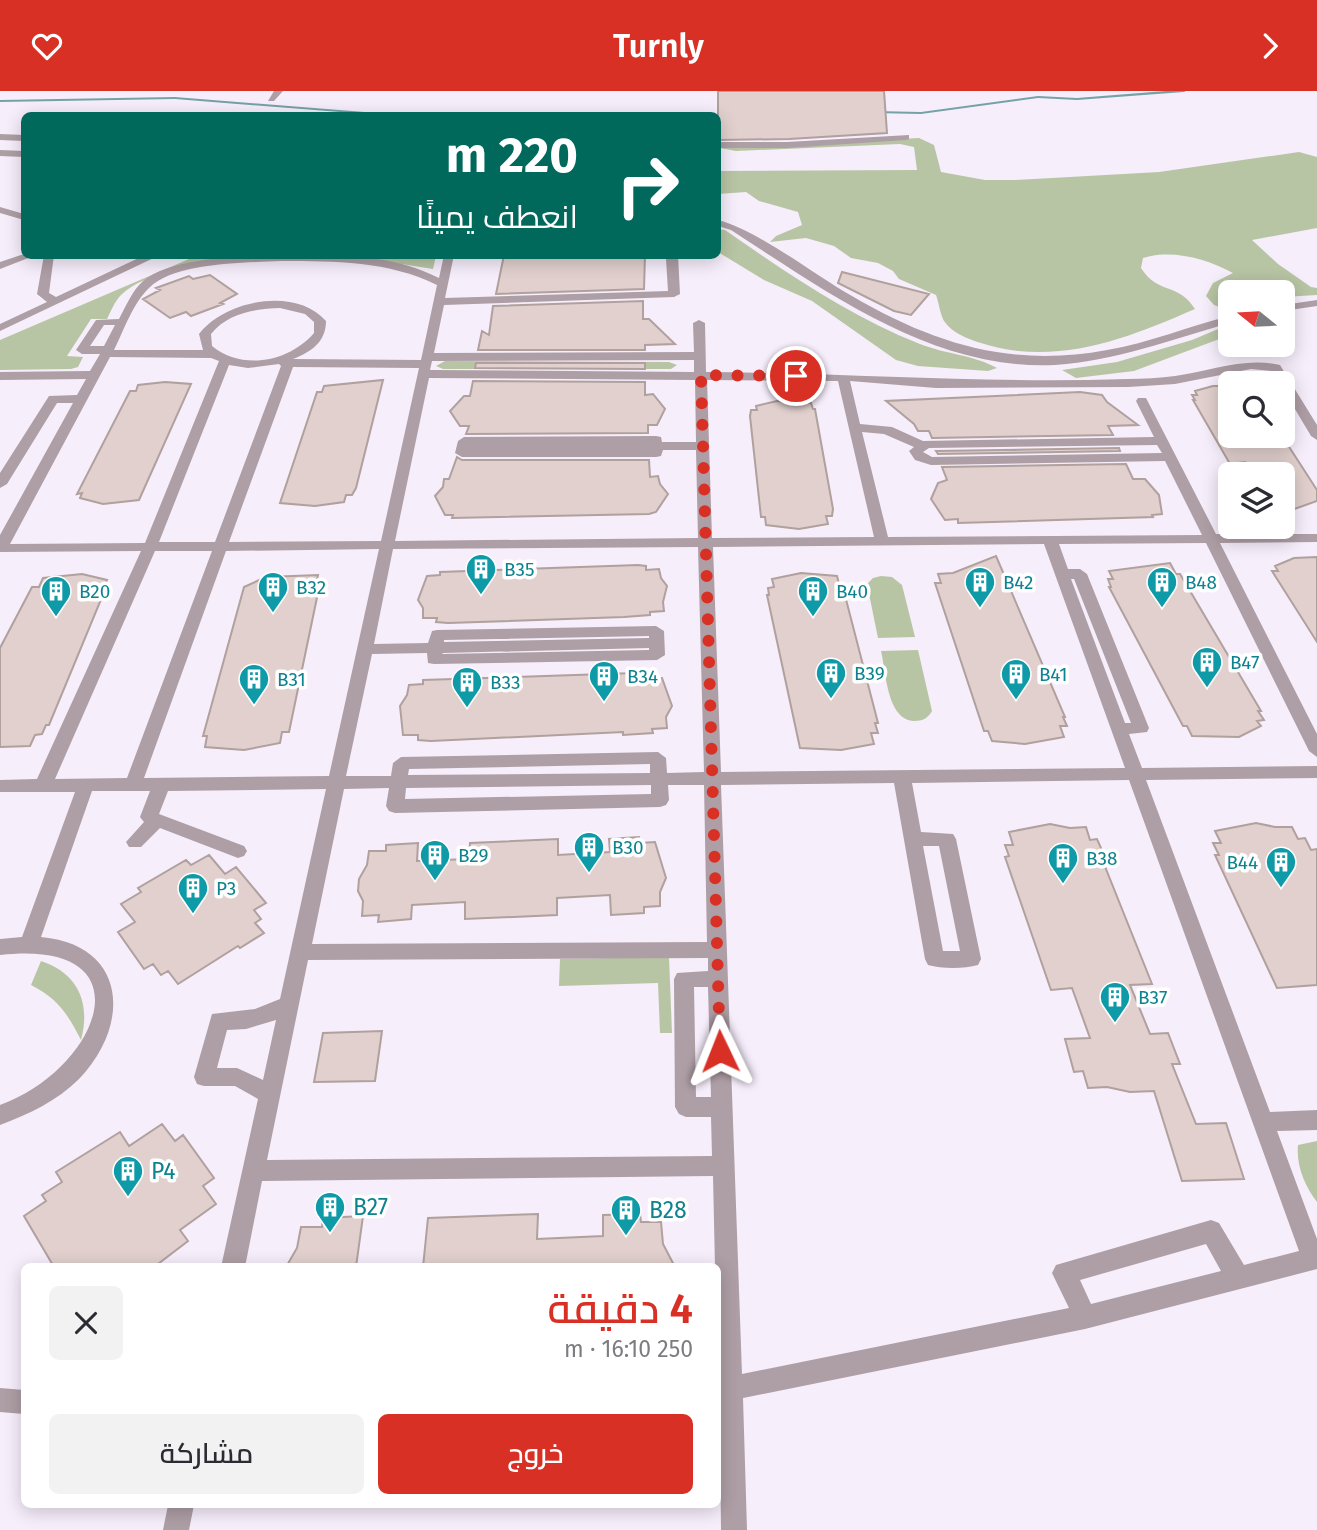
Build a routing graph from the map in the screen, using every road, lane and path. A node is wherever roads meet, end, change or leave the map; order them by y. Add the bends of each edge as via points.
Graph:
1 (279, 91) edge
2 (271, 99) dead end
3 (0, 137) edge
4 (906, 137) dead end
5 (21, 138) edge
6 (721, 145) edge
7 (0, 153) edge
8 (21, 154) edge
9 (0, 210) edge
10 (21, 216) edge
11 (721, 224) edge
12 (22, 259) edge
13 (48, 259) edge
14 (146, 259) edge
15 (448, 259) edge
16 (671, 259) edge
17 (0, 268) edge
18 (443, 284) junction
19 (55, 302) junction
20 (439, 302) junction
21 (1317, 303) edge
22 (1295, 306) edge
23 (122, 322) junction
24 (1218, 322) edge
25 (699, 323) dead end
26 (0, 328) edge
27 (204, 338) junction
28 (107, 351) junction
29 (162, 353) junction
30 (219, 357) junction
31 (259, 363) junction
32 (288, 363) junction
33 (426, 365) junction
34 (700, 365) junction
35 (94, 375) junction
36 (0, 376) edge
37 (843, 377) junction
38 (81, 399) junction
39 (1142, 401) dead end
40 (855, 427) junction
41 (1317, 436) edge
42 (1162, 441) junction
43 (920, 445) junction
44 (703, 446) junction
45 (463, 447) dead end
46 (1170, 457) junction
47 (0, 486) edge
48 (33, 487) junction
49 (1211, 538) junction
50 (1317, 538) edge
51 (1050, 540) junction
52 (882, 541) junction
53 (705, 543) junction
54 (387, 545) junction
55 (150, 547) junction
56 (221, 547) junction
57 (435, 648) junction
58 (365, 649) junction
59 (1317, 751) edge
60 (1317, 772) edge
61 (1136, 774) junction
62 (902, 777) junction
63 (659, 779) junction
64 (712, 779) junction
65 (398, 782) junction
66 (336, 783) junction
67 (86, 785) junction
68 (133, 785) junction
69 (161, 785) junction
70 (0, 786) edge
71 (43, 786) junction
72 (158, 820) junction
73 (913, 839) junction
74 (135, 842) dead end
75 (238, 851) dead end
76 (29, 943) junction
77 (0, 947) edge
78 (717, 950) junction
79 (300, 952) junction
80 (718, 979) junction
81 (288, 1005) junction
82 (270, 1094) junction
83 (720, 1107) junction
84 (0, 1115) edge
85 (1317, 1121) edge
86 (1263, 1122) junction
87 (722, 1166) junction
88 (253, 1171) junction
89 (1315, 1258) edge
90 (234, 1263) edge
91 (1238, 1278) junction
92 (1085, 1317) junction
93 (724, 1390) edge
94 (0, 1400) edge
95 (21, 1402) edge
96 (180, 1508) edge
97 (176, 1530) edge
98 (734, 1530) edge

1 - 2 street
3 - 5 street
4 - 6 street
7 - 8 street
9 - 10 street
11 - 24 street via 735,227 889,323 978,355 1009,361 1057,361 1107,354
12 - 17 street
13 - 19 street via 43,293
14 - 19 street
15 - 18 street
16 - 20 street via 674,294
18 - 20 street
18 - 23 street via 414,271 353,261 214,263 152,281 141,289
19 - 26 street
20 - 33 street
21 - 22 street
23 - 28 street
23 - 28 street via 100,322 82,350
25 - 34 street
27 - 29 street
27 - 30 street via 206,347
27 - 31 street via 217,321 254,307 296,307 320,321 320,334 308,347 287,358
28 - 29 street
28 - 35 street
29 - 30 street
30 - 31 street
30 - 55 street
31 - 32 street
32 - 33 street
32 - 56 street
33 - 34 street
33 - 34 street
33 - 54 street
34 - 37 street
34 - 44 street
35 - 36 street
35 - 38 street
37 - 40 street
37 - 41 street via 936,384 1128,383 1261,365 1276,368
38 - 47 street via 53,399
38 - 48 street
39 - 42 street
40 - 43 street via 887,430
40 - 52 street
42 - 43 street
42 - 46 street
43 - 46 street via 917,454 931,461
44 - 45 street via 656,446 656,453 462,453
44 - 53 street
46 - 49 street
47 - 48 street
48 - 55 street via 0,548
49 - 50 street
49 - 51 street
49 - 59 street
51 - 52 street
51 - 61 street
52 - 53 street
53 - 54 street
53 - 64 street
54 - 56 street
54 - 58 street
55 - 56 street
55 - 71 street
56 - 68 street
57 - 57 street via 434,659 657,655 656,631 437,635
57 - 58 street
58 - 66 street
60 - 61 street
61 - 62 street
61 - 86 street
62 - 64 street
62 - 73 street
63 - 64 street
63 - 65 street via 658,758 401,763
63 - 65 street via 660,800 395,806
64 - 78 street
65 - 66 street
66 - 69 street
66 - 79 street
67 - 68 street
67 - 71 street
67 - 76 street
68 - 69 street
69 - 72 street via 149,817
70 - 71 street
72 - 74 street
72 - 75 street
73 - 73 street via 947,839 971,959 935,959
76 - 77 street
76 - 84 street via 68,949 87,961 99,979 104,1012 93,1044 69,1075 42,1096
78 - 79 street
78 - 80 street
79 - 81 street
80 - 83 street
80 - 83 street via 684,979 686,1107
81 - 82 street
81 - 82 street via 251,1019 219,1020 204,1077 237,1077
82 - 88 street
83 - 87 street
85 - 86 street
86 - 89 street
87 - 88 street
87 - 93 street
88 - 90 street
89 - 91 street
91 - 92 street
91 - 92 street via 1211,1231 1064,1273
92 - 93 street
93 - 98 street
94 - 95 street
96 - 97 street

